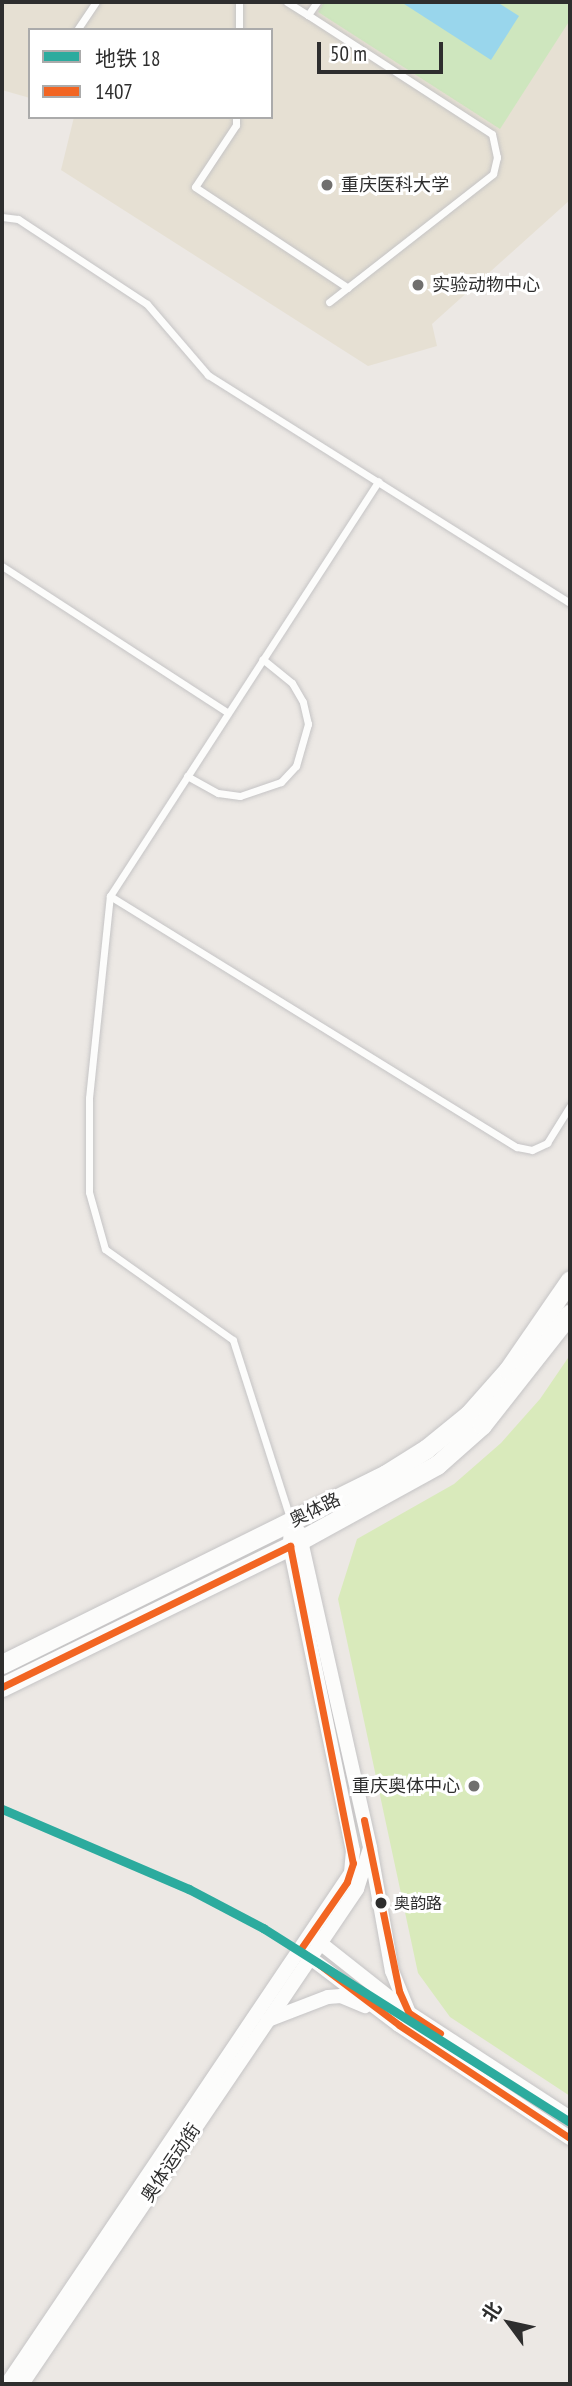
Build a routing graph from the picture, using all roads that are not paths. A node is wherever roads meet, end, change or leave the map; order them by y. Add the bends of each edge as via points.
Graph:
1 (96, 2) edge
2 (239, 2) edge
3 (287, 2) edge
4 (317, 2) edge
5 (308, 15) junction
6 (78, 28) edge
7 (239, 28) edge
8 (236, 119) edge
9 (2, 217) edge
10 (348, 288) junction
11 (329, 302) dead end
12 (378, 481) junction
13 (2, 566) edge
14 (570, 603) edge
15 (262, 659) junction
16 (227, 712) junction
17 (187, 776) junction
18 (110, 896) junction
19 (570, 1106) edge
20 (570, 1280) edge
21 (570, 1314) edge
22 (291, 1522) junction
23 (297, 1543) junction
24 (2, 1664) edge
25 (2, 1687) edge
26 (370, 1848) junction
27 (316, 1939) junction
28 (306, 1954) junction
29 (409, 2013) junction
30 (268, 2020) junction
31 (399, 2025) junction
32 (570, 2118) edge
33 (570, 2138) edge
34 (7, 2384) edge
35 (22, 2384) edge

1 - 6 lane
2 - 7 lane
3 - 5 lane
4 - 5 lane
5 - 10 lane via 492,134 497,157 493,174
8 - 10 lane via 195,187
9 - 12 lane via 18,219 114,280 147,304 208,374
10 - 11 lane
12 - 14 lane
12 - 15 lane
13 - 16 lane
15 - 16 lane
15 - 17 lane via 292,683 303,702 308,724 296,766 271,787 240,796 218,793
16 - 17 lane
17 - 18 lane
18 - 19 lane via 517,1147 531,1150 547,1143
18 - 22 lane via 89,1098 89,1192 105,1249 233,1340
20 - 22 main road, 奥体路 via 508,1370 469,1414 386,1474
21 - 23 main road, 奥体路 via 490,1416 438,1465
22 - 23 street
22 - 24 main road, 奥体路
23 - 25 main road, 奥体路
23 - 26 street
23 - 27 street via 353,1851 347,1882
26 - 27 street via 358,1889
26 - 29 street via 392,1971
27 - 28 street, 奥体运动街
27 - 29 street
28 - 30 street, 奥体运动街
28 - 31 street
28 - 34 street, 奥体运动街
29 - 32 street
30 - 31 street via 341,1996
30 - 35 street, 奥体运动街
31 - 33 street

